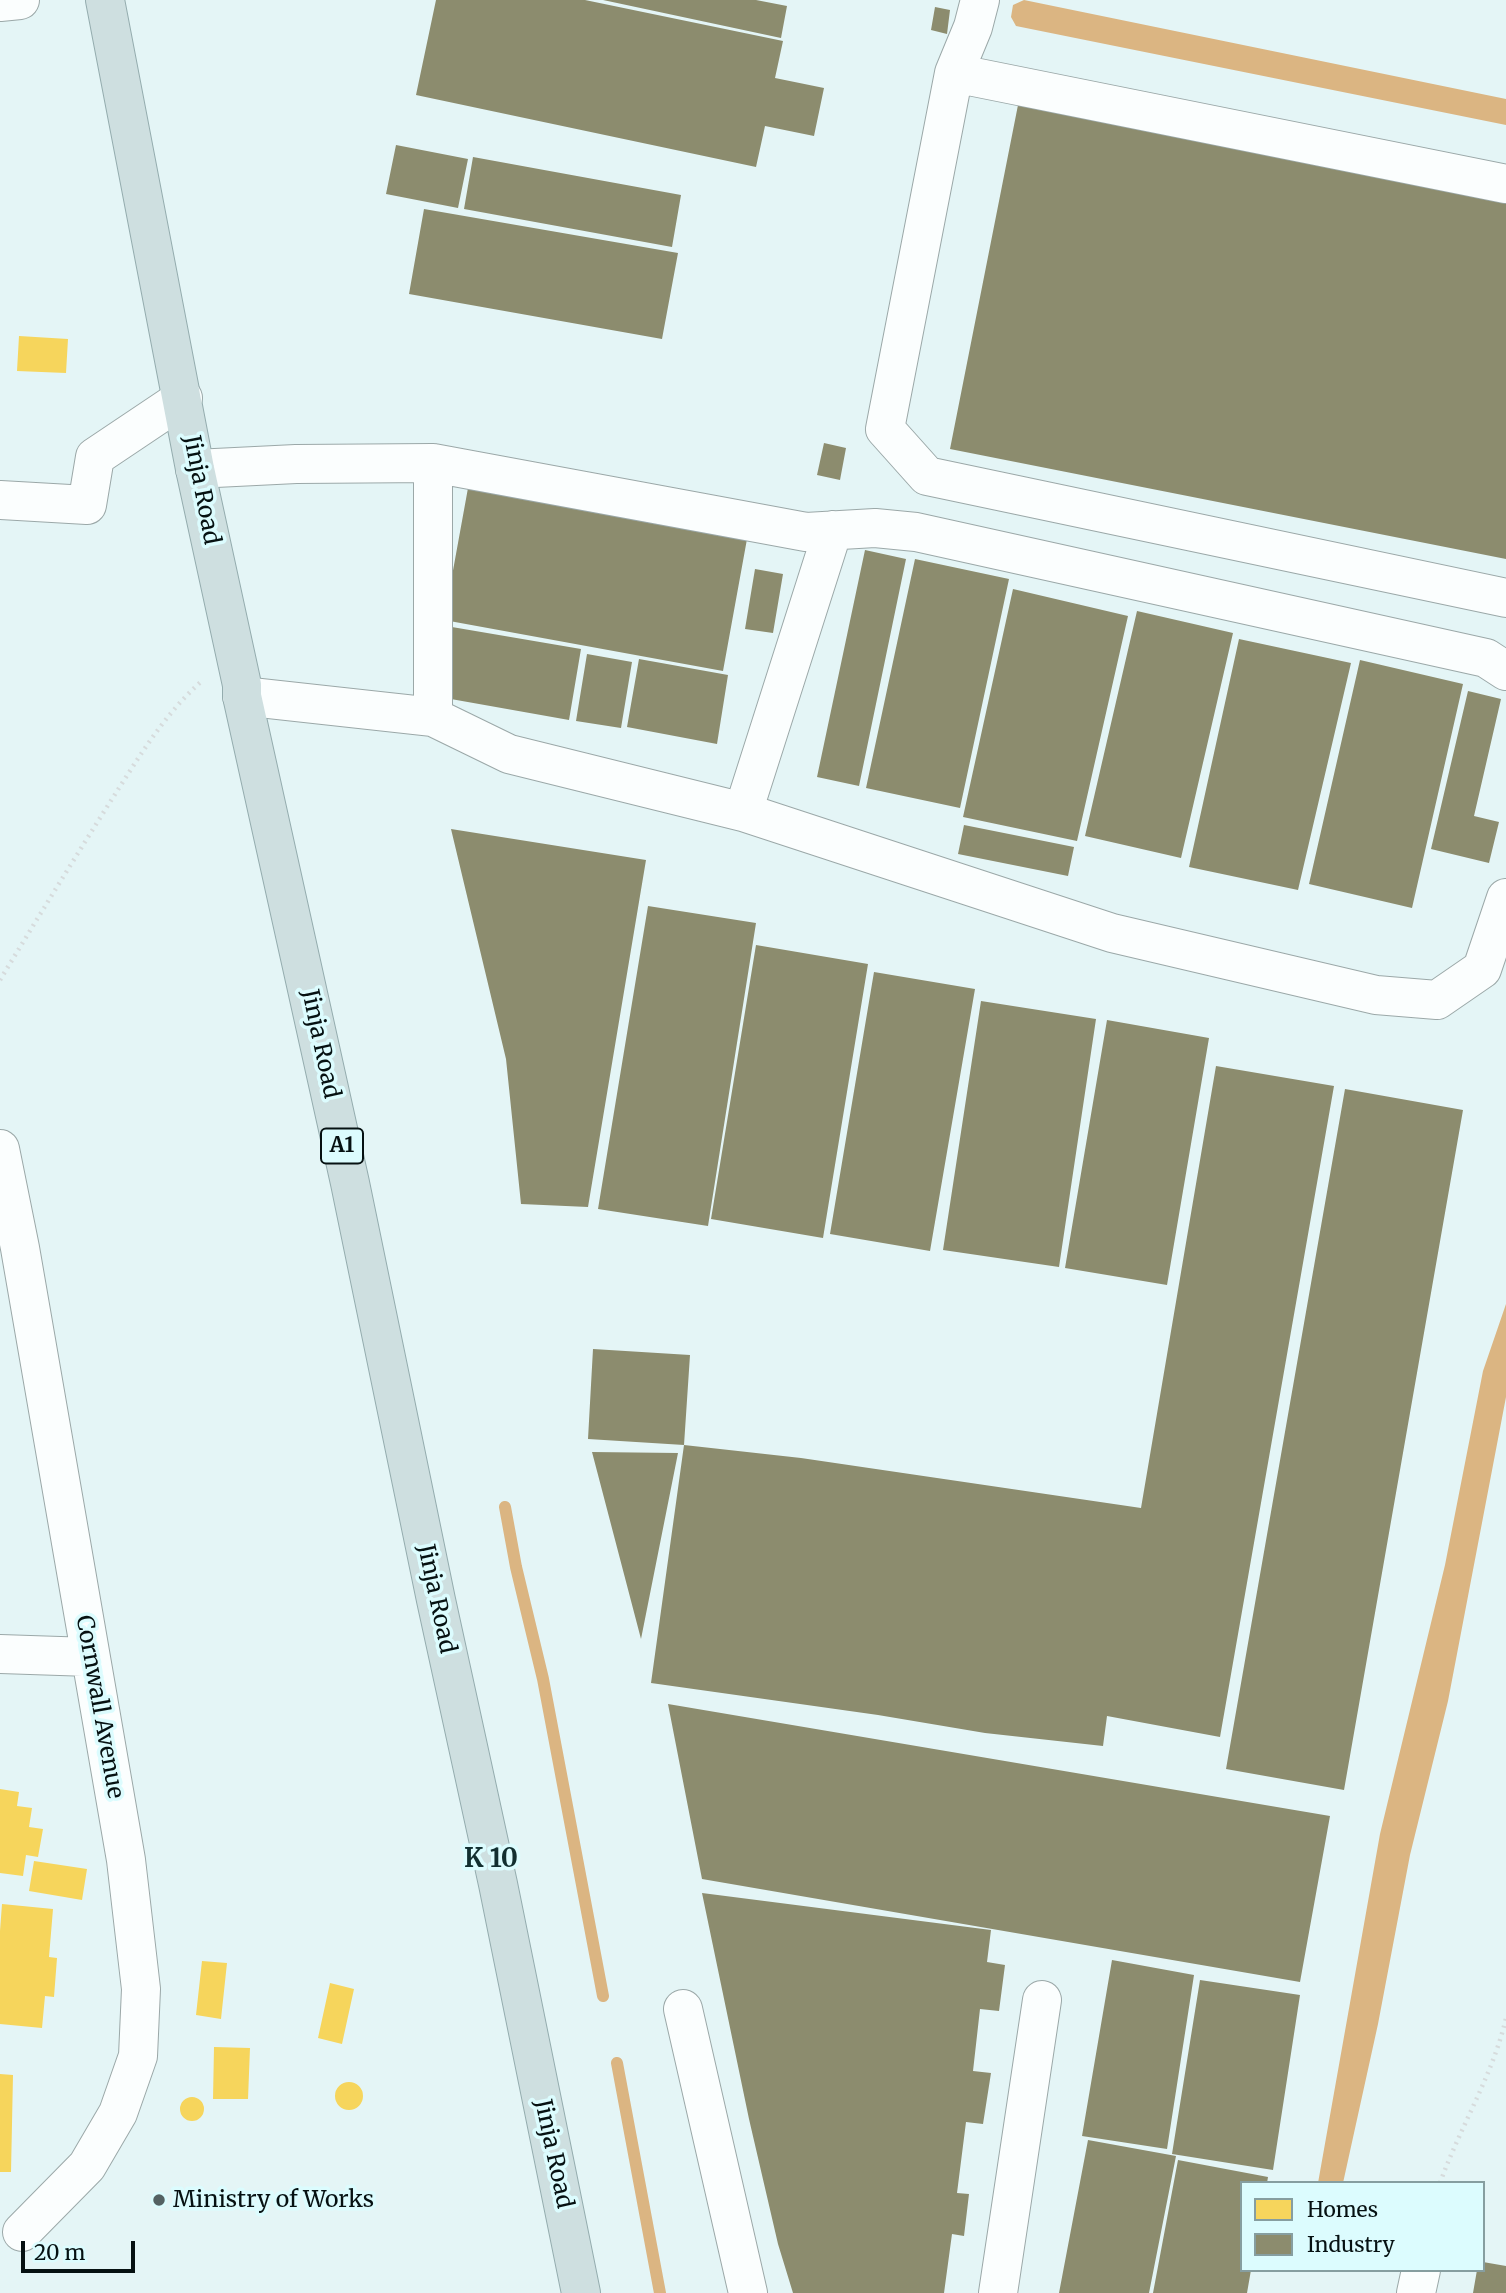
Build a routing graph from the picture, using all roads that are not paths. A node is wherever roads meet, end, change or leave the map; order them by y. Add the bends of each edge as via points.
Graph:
1 (20, 0) edge
2 (105, 0) edge
3 (980, 0) edge
4 (0, 2) edge
5 (954, 74) junction
6 (1506, 184) edge
7 (183, 398) junction
8 (433, 463) junction
9 (195, 469) junction
10 (927, 476) junction
11 (0, 500) edge
12 (833, 530) junction
13 (916, 532) junction
14 (1506, 598) edge
15 (1506, 671) edge
16 (242, 696) junction
17 (433, 717) junction
18 (743, 812) junction
19 (1506, 898) edge
20 (0, 1149) edge
21 (0, 1654) edge
22 (90, 1657) junction
23 (1042, 2000) dead end
24 (683, 2009) dead end
25 (22, 2232) dead end
26 (1421, 2272) edge
27 (581, 2293) edge
28 (748, 2293) edge
29 (998, 2293) edge
30 (1416, 2293) edge

1 - 4 street
2 - 7 highway, Jinja Road / A1
3 - 5 street
5 - 6 street
5 - 10 street via 884,429
7 - 9 highway, Jinja Road / A1
7 - 11 street via 94,457 87,505
8 - 9 street
8 - 12 street via 806,532
8 - 17 street
9 - 16 highway, Jinja Road / A1
10 - 13 street
10 - 14 street
12 - 13 street
12 - 18 street
13 - 15 street via 1486,658
16 - 17 street
16 - 27 highway, Jinja Road / A1 via 350,1183
17 - 18 street via 509,754
18 - 19 street via 1112,933 1376,995 1437,1000 1482,969
20 - 22 street, Cornwall Avenue
21 - 22 street
22 - 25 street, Cornwall Avenue via 126,1860 141,1989 138,2056 118,2113 87,2166
23 - 29 street
24 - 28 street
26 - 30 street

